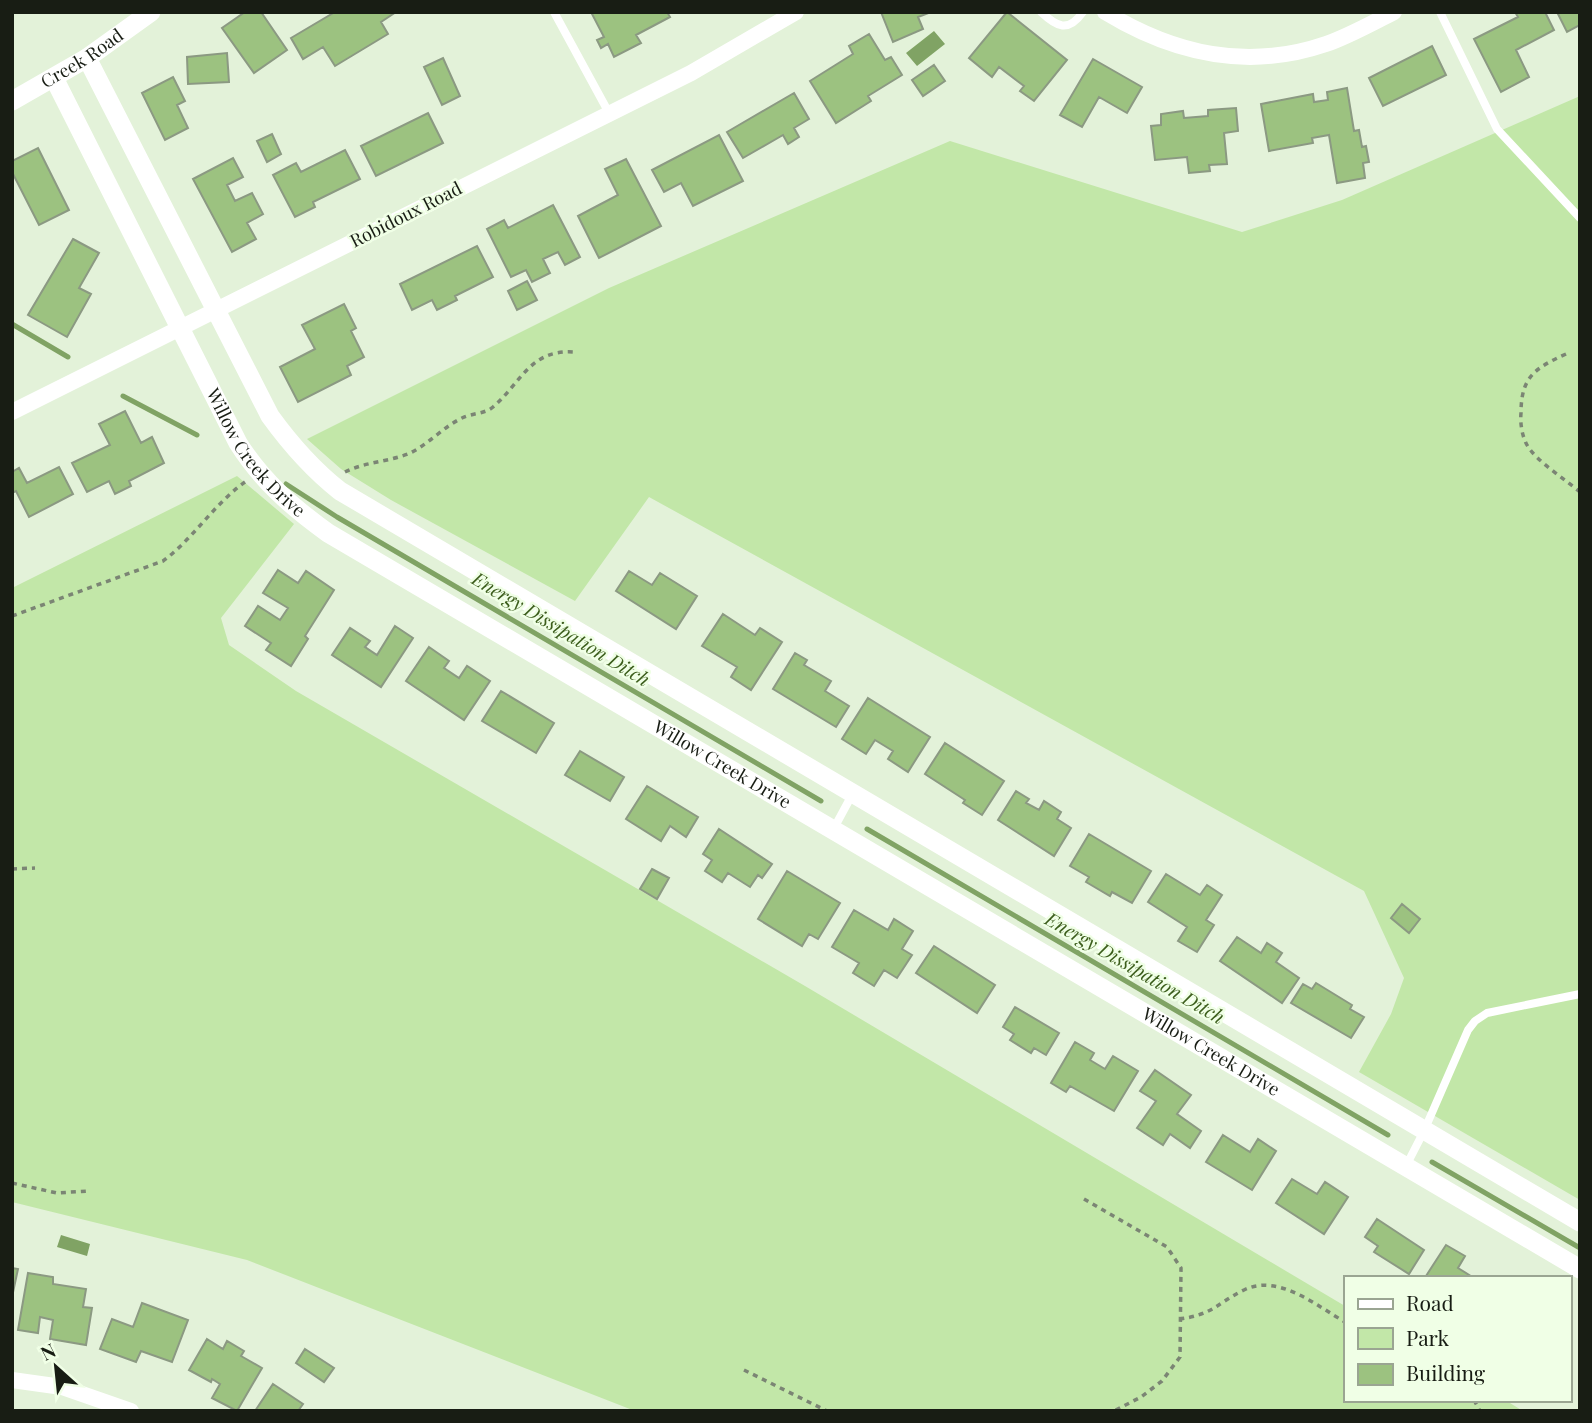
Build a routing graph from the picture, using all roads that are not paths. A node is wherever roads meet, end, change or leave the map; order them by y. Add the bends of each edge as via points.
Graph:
1 (151, 12) edge
2 (554, 12) edge
3 (796, 12) edge
4 (1041, 12) edge
5 (1083, 12) edge
6 (1105, 12) edge
7 (1394, 12) edge
8 (1440, 12) edge
9 (87, 58) junction
10 (54, 78) junction
11 (12, 101) edge
12 (609, 113) junction
13 (1580, 218) edge
14 (216, 310) junction
15 (181, 327) junction
16 (12, 412) edge
17 (853, 793) junction
18 (833, 830) junction
19 (1580, 993) edge
20 (1424, 1131) junction
21 (1405, 1166) junction
22 (1579, 1221) edge
23 (1580, 1269) edge
24 (12, 1380) edge
25 (131, 1411) edge

1 - 9 street, Creek Road
2 - 12 lane
3 - 12 street, Robidoux Road via 691,73
4 - 5 lane via 1063,26
6 - 7 street via 1135,31 1171,44 1241,58 1325,44
8 - 13 lane via 1497,129
9 - 10 street, Creek Road
9 - 14 street, Willow Creek Drive
10 - 11 street, Creek Road
10 - 15 street, Willow Creek Drive
12 - 14 street, Robidoux Road
14 - 15 street, Robidoux Road
14 - 17 street, Willow Creek Drive via 270,416 316,472 340,491
15 - 16 street, Robidoux Road
15 - 18 street, Willow Creek Drive via 238,443 267,483 295,509 328,533
17 - 18 lane
17 - 20 street, Willow Creek Drive
18 - 21 street, Willow Creek Drive
19 - 20 lane via 1487,1013 1475,1021
20 - 21 lane
20 - 22 street, Willow Creek Drive
21 - 23 street, Willow Creek Drive
24 - 25 street via 62,1387

